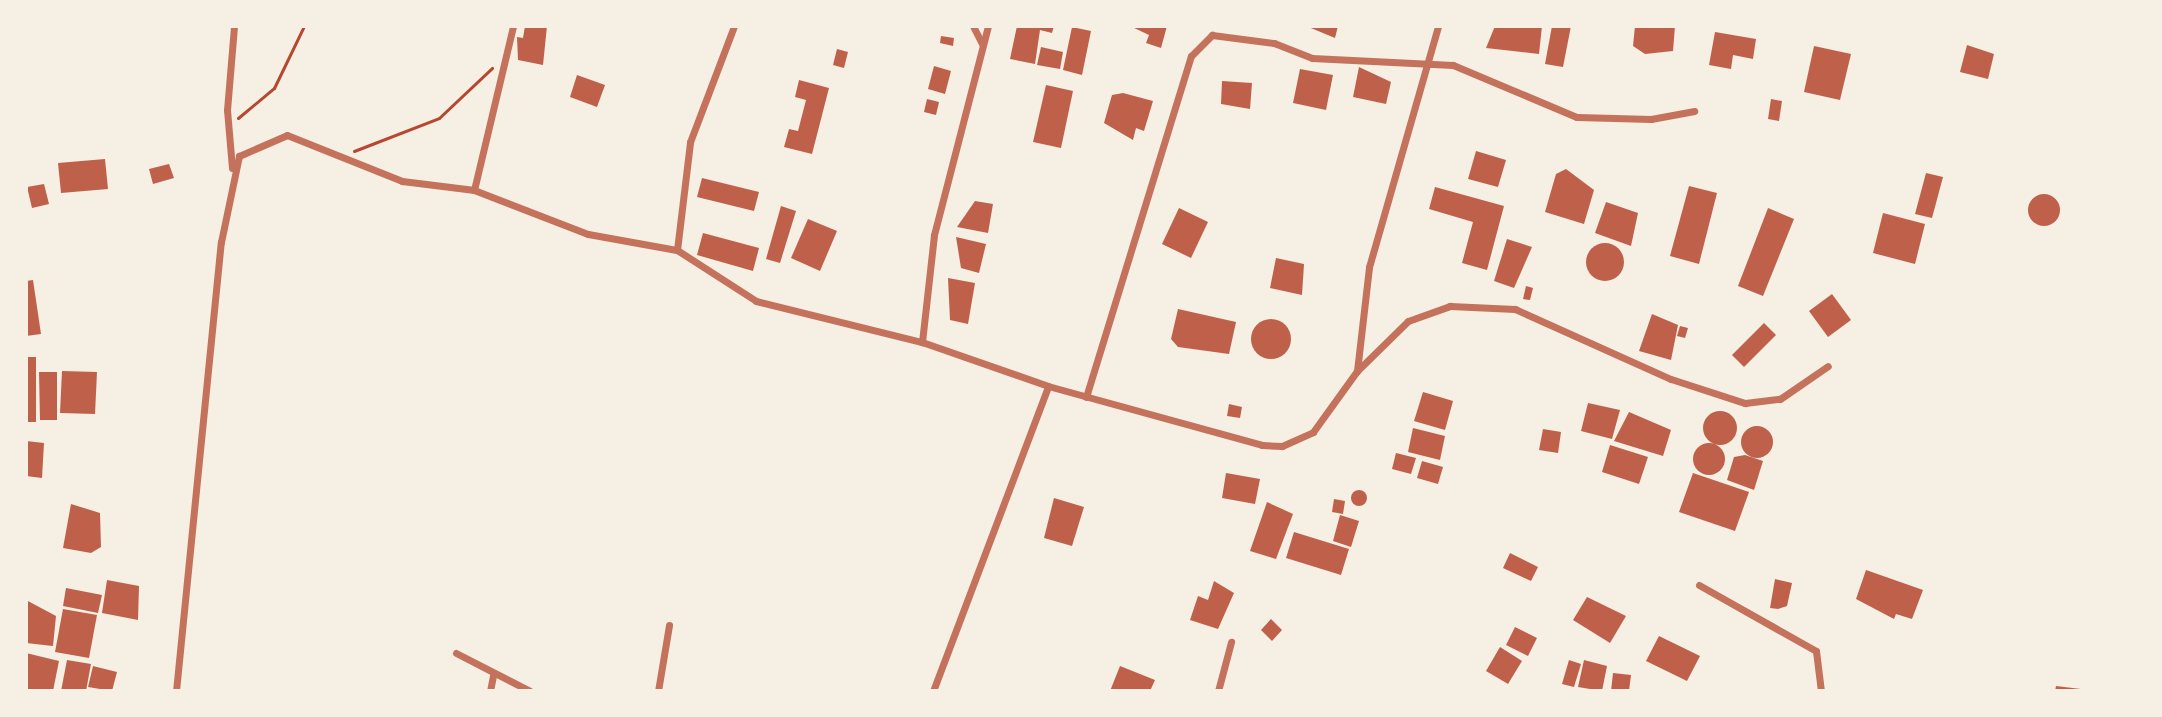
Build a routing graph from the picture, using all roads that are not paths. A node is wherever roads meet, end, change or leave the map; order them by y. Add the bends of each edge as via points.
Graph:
1 (234, 26) edge
2 (513, 26) edge
3 (734, 26) edge
4 (973, 26) edge
5 (988, 26) edge
6 (1438, 26) edge
7 (982, 44) junction
8 (1430, 61) junction
9 (1694, 111) dead end
10 (233, 170) junction
11 (474, 190) junction
12 (677, 250) junction
13 (922, 342) junction
14 (1828, 366) dead end
15 (1357, 371) junction
16 (1048, 386) junction
17 (1086, 397) junction
18 (1699, 585) dead end
19 (669, 625) dead end
20 (1231, 642) dead end
21 (456, 653) dead end
22 (493, 675) junction
23 (176, 691) edge
24 (490, 691) edge
25 (530, 691) edge
26 (658, 691) edge
27 (933, 691) edge
28 (1218, 691) edge
29 (1821, 691) edge

1 - 10 street via 229,125
2 - 11 street
3 - 12 street via 690,142
4 - 7 street
5 - 7 street
6 - 8 street
7 - 13 street via 934,235
8 - 9 street via 1577,117 1651,119
8 - 15 street via 1369,267
8 - 17 street via 1312,58 1274,43 1212,35 1191,56
10 - 11 street via 249,146 287,135 402,181
10 - 23 street
11 - 12 street via 588,234
12 - 13 street via 756,301
13 - 16 street
14 - 15 street via 1780,399 1745,403 1671,379 1515,309 1450,306 1408,321
15 - 17 street via 1313,432 1282,446
16 - 17 street
16 - 27 street
18 - 29 street via 1816,651
19 - 26 street
20 - 28 street
21 - 22 street
22 - 24 street
22 - 25 street

